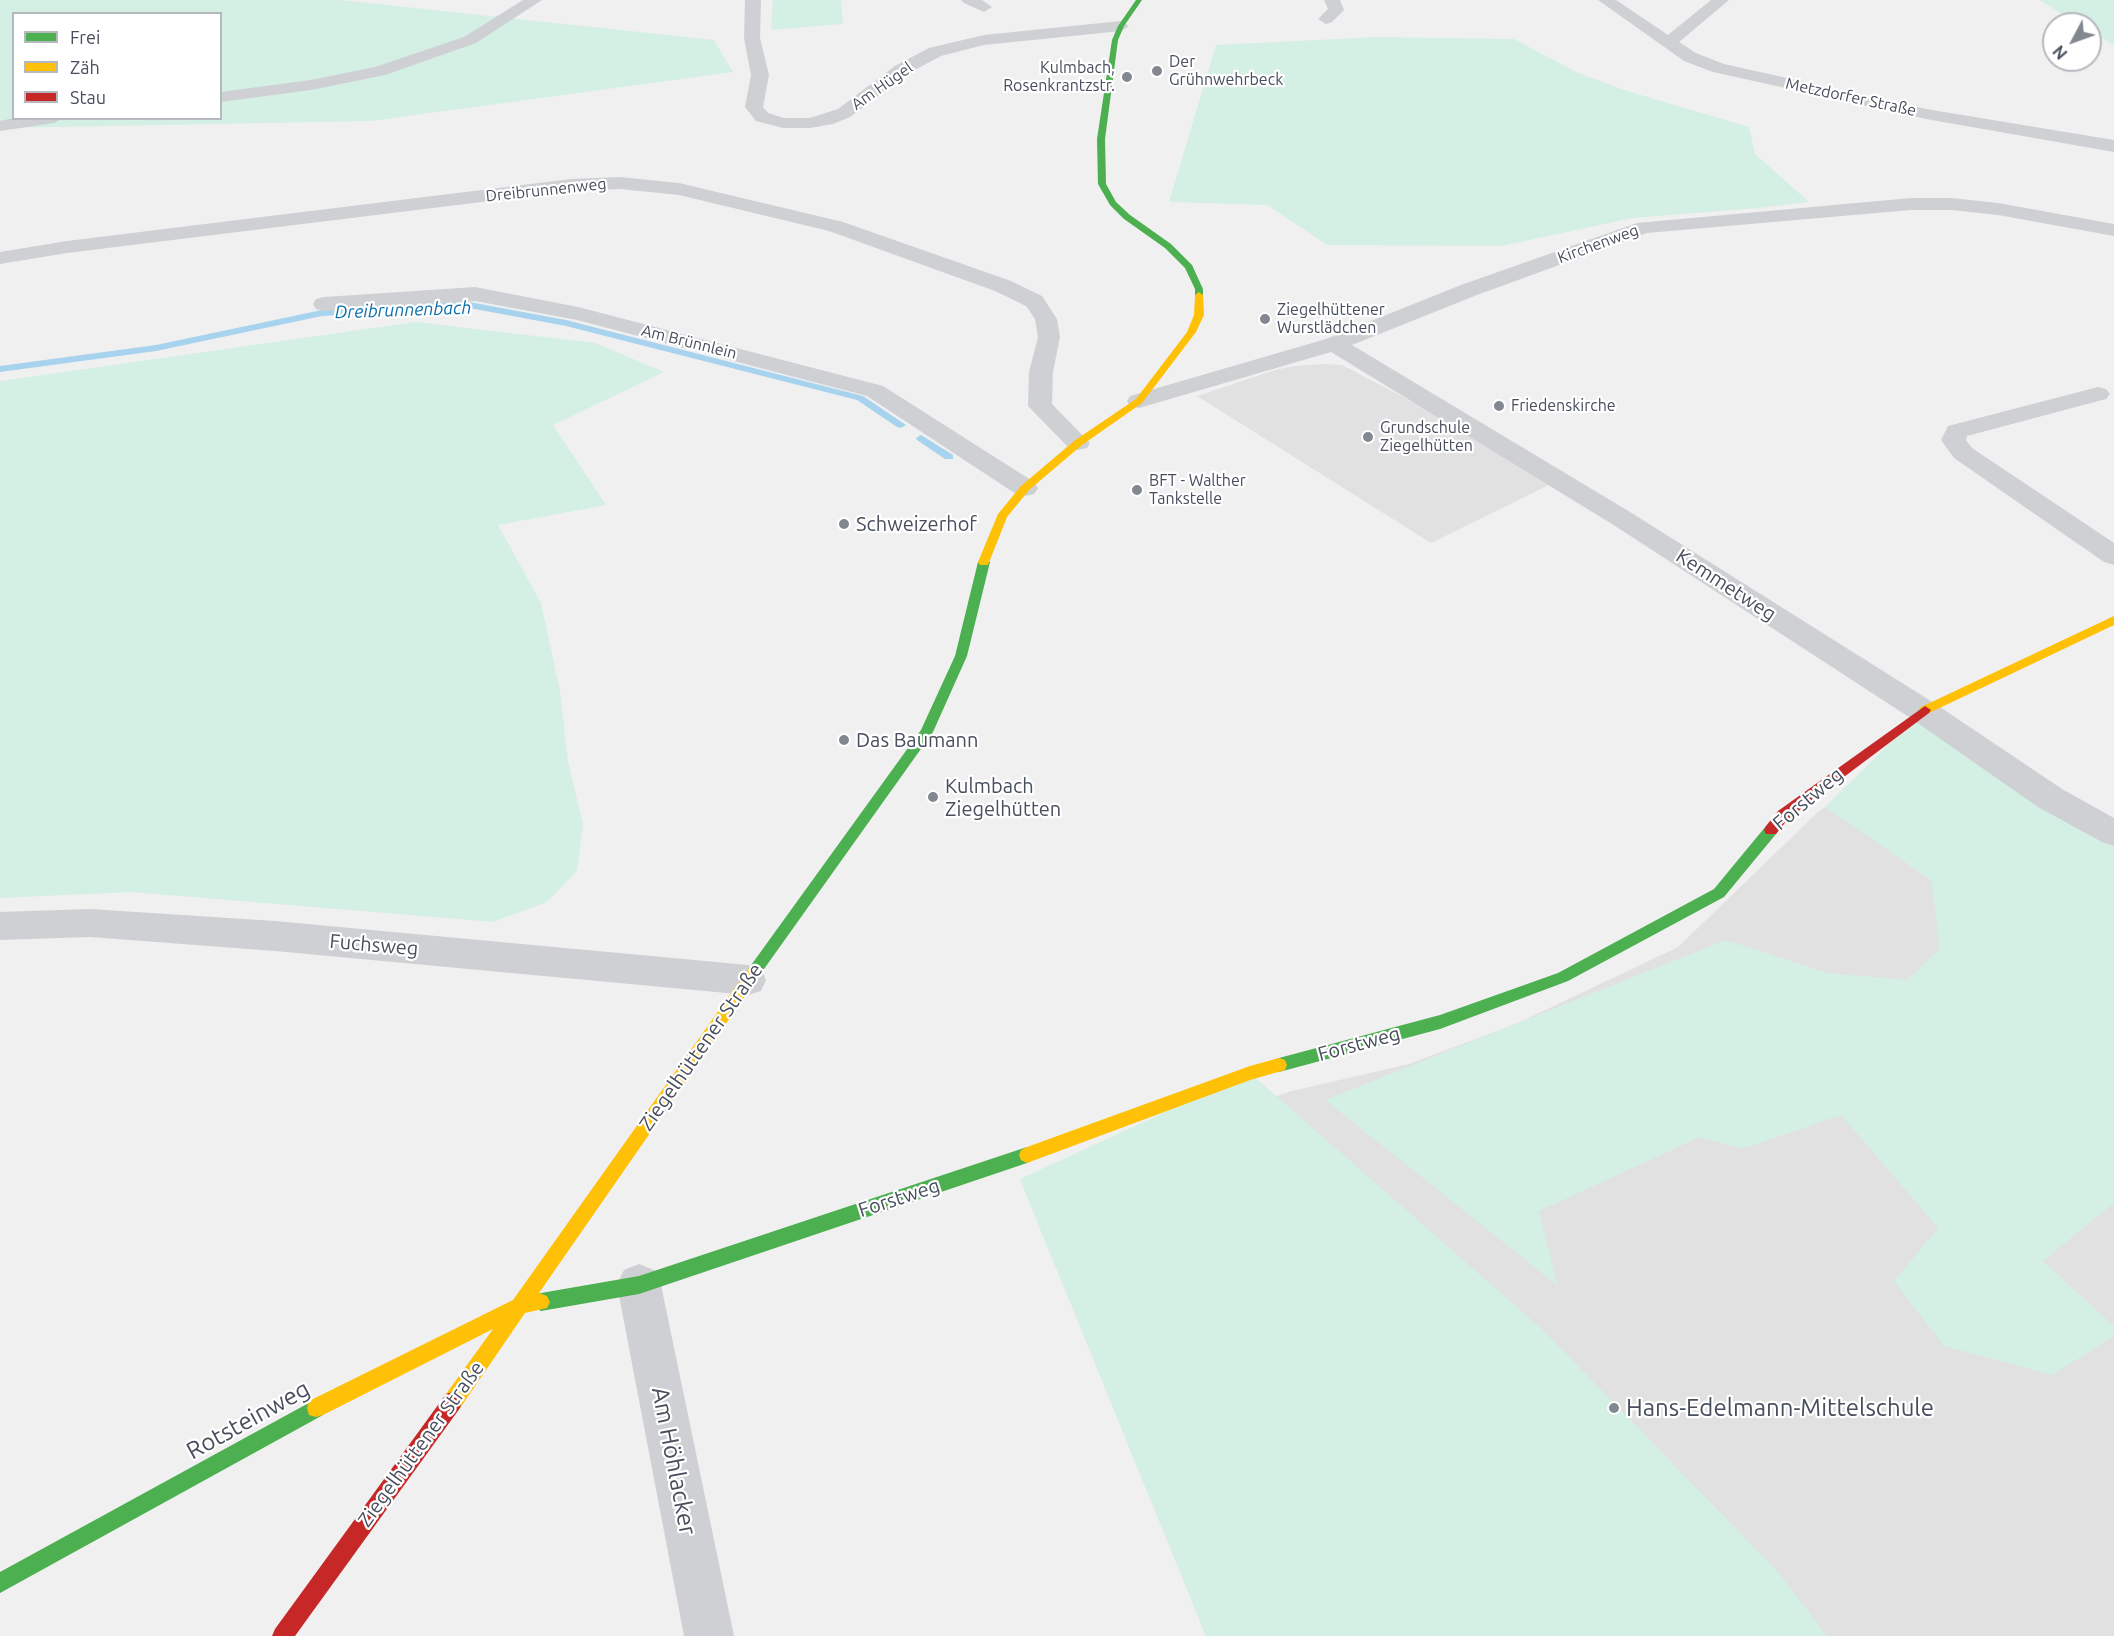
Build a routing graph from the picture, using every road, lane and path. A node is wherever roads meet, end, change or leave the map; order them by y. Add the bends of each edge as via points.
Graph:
1 (534, 0) edge
2 (753, 0) edge
3 (969, 0) edge
4 (1139, 0) edge
5 (1332, 0) edge
6 (1606, 0) edge
7 (1720, 0) edge
8 (984, 7) dead end
9 (1326, 19) dead end
10 (1121, 26) junction
11 (1668, 43) junction
12 (222, 97) edge
13 (40, 120) edge
14 (0, 126) edge
15 (2114, 146) edge
16 (2114, 230) edge
17 (0, 237) edge
18 (67, 247) junction
19 (0, 258) edge
20 (324, 304) dead end
21 (1334, 344) junction
22 (2098, 394) dead end
23 (1139, 401) junction
24 (1078, 443) junction
25 (1025, 488) junction
26 (2114, 556) edge
27 (2114, 620) edge
28 (1923, 711) junction
29 (2114, 833) edge
30 (0, 926) edge
31 (748, 980) junction
32 (639, 1285) junction
33 (522, 1305) junction
34 (0, 1583) edge
35 (282, 1636) edge
36 (709, 1636) edge

1 - 12 street via 470,40 379,71
2 - 10 street, Am Hügel via 752,38 760,75 754,106 762,117 783,123 810,123 844,113 901,70 935,52 984,40
3 - 8 street
4 - 10 street, Ziegelhüttener Straße
5 - 9 street via 1336,10
6 - 11 street, Metzdorfer Straße
7 - 11 street
10 - 23 street, Ziegelhüttener Straße via 1115,40 1101,138 1102,184 1127,217 1168,246 1189,267 1199,289 1199,315 1191,332
11 - 15 street, Metzdorfer Straße via 1700,63 1719,68 1926,114
13 - 14 street
16 - 21 street, Kirchenweg via 1998,209 1921,204 1644,227
17 - 18 street, Dreibrunnenweg via 36,238
18 - 19 street, Dreibrunnenweg
18 - 24 street, Dreibrunnenweg via 572,185 620,183 686,190 836,226 1004,286 1034,302 1046,319 1048,337 1040,406
20 - 25 street, Am Brünnlein via 475,294 578,314 875,391
21 - 23 street, Kirchenweg
21 - 28 street, Kemmetweg via 1621,518
22 - 26 street via 1957,431 1953,440 1963,453
23 - 24 street, Ziegelhüttener Straße
24 - 25 street, Ziegelhüttener Straße
25 - 31 street, Ziegelhüttener Straße via 1002,516 986,554 962,656 927,732
27 - 28 street, Forstweg
28 - 29 street, Kemmetweg via 2050,798
28 - 32 street, Forstweg via 1783,815 1719,893 1563,977 1440,1022 1250,1073 1007,1162
30 - 31 street, Fuchsweg via 90,923 264,935
31 - 33 street, Ziegelhüttener Straße
32 - 33 street, Forstweg
32 - 36 street, Am Höhlacker
33 - 34 street, Rotsteinweg via 329,1400
33 - 35 street, Ziegelhüttener Straße

